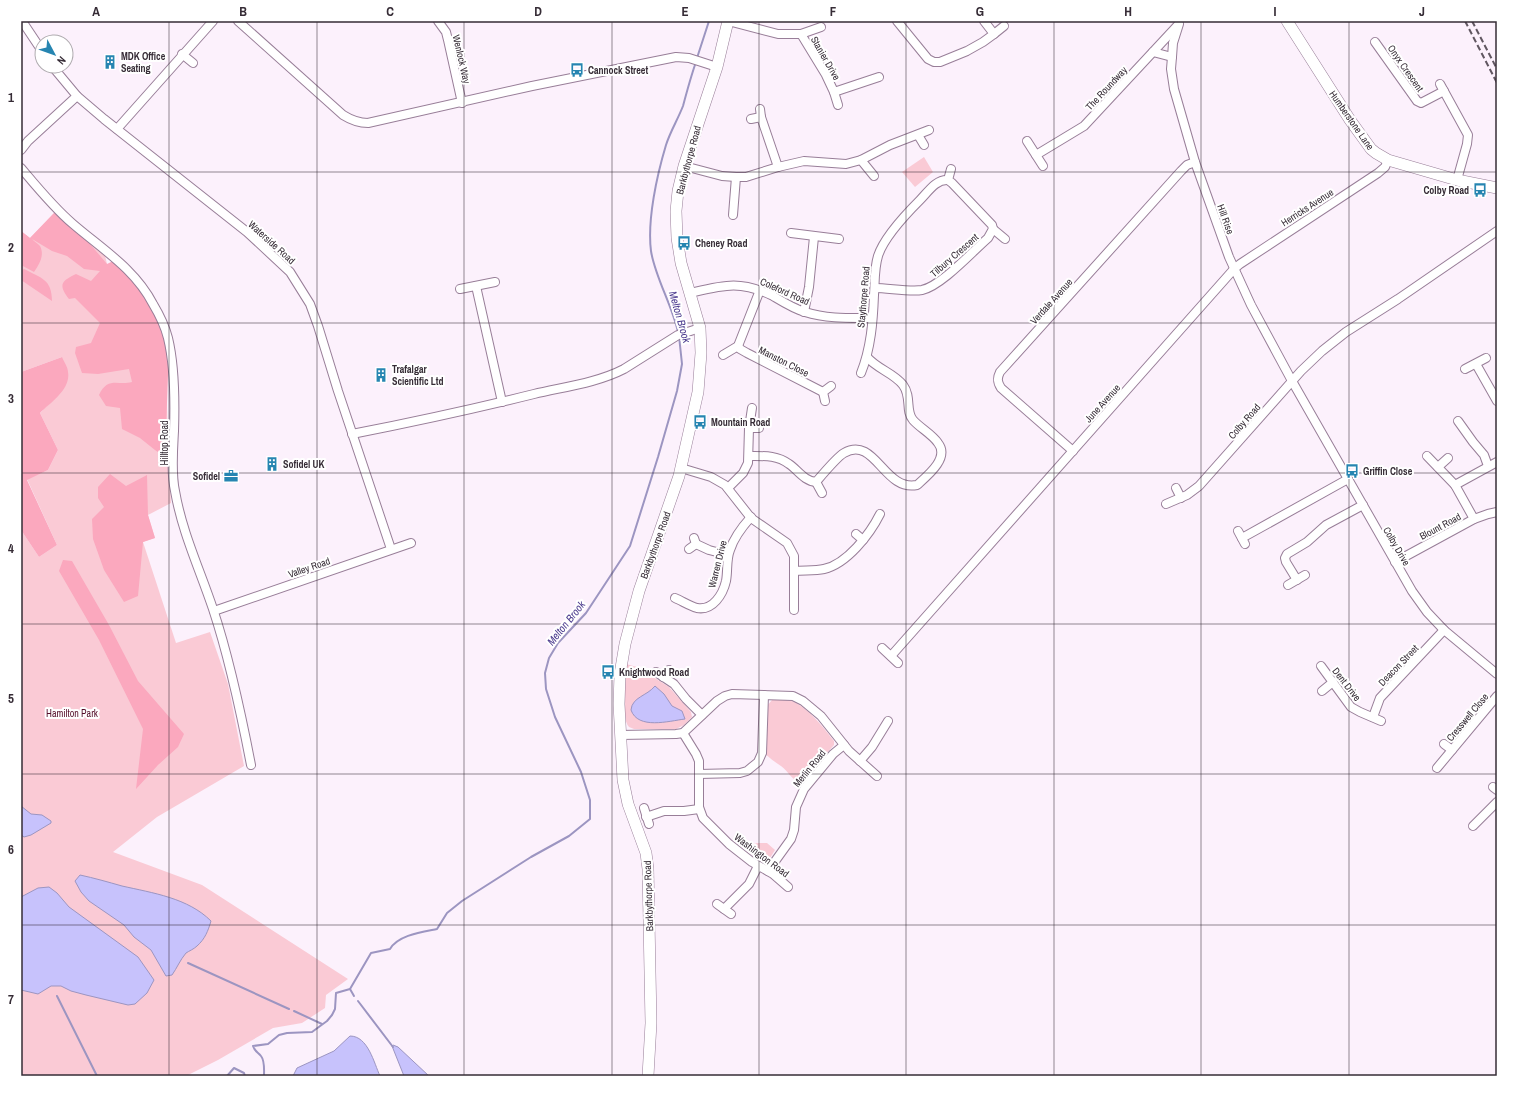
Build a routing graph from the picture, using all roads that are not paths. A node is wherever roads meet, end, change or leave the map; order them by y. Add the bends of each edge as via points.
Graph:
1 (22, 21) edge
2 (213, 21) edge
3 (238, 21) edge
4 (438, 21) edge
5 (728, 21) edge
6 (897, 21) edge
7 (984, 21) edge
8 (1287, 21) edge
9 (1180, 22) edge
10 (1004, 26) dead end
11 (821, 27) dead end
12 (801, 34) junction
13 (994, 34) junction
14 (34, 40) edge
15 (1375, 42) dead end
16 (1153, 52) junction
17 (182, 54) junction
18 (1172, 57) junction
19 (193, 63) dead end
20 (717, 67) junction
21 (58, 74) edge
22 (879, 77) dead end
23 (1440, 84) dead end
24 (834, 92) junction
25 (1444, 92) junction
26 (76, 96) junction
27 (462, 103) junction
28 (838, 105) dead end
29 (751, 119) dead end
30 (117, 129) junction
31 (929, 130) dead end
32 (918, 135) junction
33 (1027, 141) dead end
34 (924, 145) dead end
35 (21, 150) edge
36 (1036, 155) junction
37 (861, 160) junction
38 (1388, 160) junction
39 (1195, 162) junction
40 (684, 166) junction
41 (1043, 166) dead end
42 (778, 167) junction
43 (21, 168) edge
44 (951, 169) dead end
45 (874, 176) dead end
46 (736, 177) junction
47 (948, 180) junction
48 (1456, 180) junction
49 (1497, 188) edge
50 (733, 215) dead end
51 (993, 229) junction
52 (1497, 231) edge
53 (791, 233) dead end
54 (814, 236) junction
55 (839, 239) dead end
56 (1005, 239) dead end
57 (1234, 269) junction
58 (495, 282) dead end
59 (476, 286) junction
60 (875, 288) junction
61 (460, 289) dead end
62 (760, 290) junction
63 (690, 293) junction
64 (804, 312) junction
65 (872, 318) junction
66 (694, 329) junction
67 (738, 346) junction
68 (723, 355) dead end
69 (867, 357) junction
70 (1486, 358) dead end
71 (1476, 364) junction
72 (1465, 369) dead end
73 (861, 373) dead end
74 (1292, 381) junction
75 (831, 386) dead end
76 (823, 392) junction
77 (825, 401) dead end
78 (1497, 401) edge
79 (502, 402) junction
80 (1307, 407) joint
81 (752, 408) dead end
82 (1458, 421) dead end
83 (749, 428) junction
84 (759, 428) dead end
85 (352, 434) junction
86 (1073, 451) junction
87 (749, 456) junction
88 (1427, 456) dead end
89 (1448, 458) dead end
90 (1497, 462) edge
91 (1488, 466) junction
92 (1438, 467) junction
93 (681, 468) junction
94 (1348, 479) junction
95 (816, 482) junction
96 (1455, 485) junction
97 (728, 488) junction
98 (1176, 488) dead end
99 (822, 493) dead end
100 (1182, 498) junction
101 (1166, 504) dead end
102 (1362, 505) junction
103 (1497, 512) edge
104 (880, 514) dead end
105 (750, 517) junction
106 (1474, 519) junction
107 (856, 534) dead end
108 (1242, 538) dead end
109 (862, 540) junction
110 (411, 543) dead end
111 (693, 544) dead end
112 (391, 550) junction
113 (728, 555) junction
114 (1395, 562) junction
115 (794, 571) junction
116 (1305, 575) dead end
117 (1297, 580) junction
118 (1288, 585) dead end
119 (675, 598) dead end
120 (794, 610) dead end
121 (214, 611) junction
122 (1444, 630) junction
123 (882, 648) dead end
124 (891, 656) junction
125 (898, 663) dead end
126 (1321, 666) dead end
127 (669, 670) dead end
128 (656, 672) dead end
129 (1497, 674) edge
130 (664, 677) junction
131 (1333, 682) junction
132 (1322, 691) dead end
133 (764, 695) junction
134 (1497, 696) edge
135 (702, 715) junction
136 (1373, 717) junction
137 (888, 721) dead end
138 (1381, 721) dead end
139 (683, 733) junction
140 (620, 735) junction
141 (1444, 744) dead end
142 (844, 745) junction
143 (1452, 750) junction
144 (860, 761) junction
145 (250, 765) dead end
146 (1437, 768) dead end
147 (699, 774) junction
148 (877, 776) dead end
149 (1497, 802) edge
150 (644, 808) dead end
151 (699, 809) junction
152 (1475, 821) dead end
153 (758, 866) junction
154 (768, 871) junction
155 (788, 887) dead end
156 (717, 904) dead end
157 (648, 1076) edge

1 - 14 street
2 - 17 street
3 - 27 street via 351,120 368,123
4 - 27 street, Wenlock Way via 446,32
5 - 12 street, Stanier Drive via 778,34
5 - 20 street, Barkbythorpe Road
6 - 13 street via 923,54 934,62 967,51
7 - 13 street
8 - 38 street, Humberstone Lane via 1365,141 1376,153
9 - 16 street, The Roundway
9 - 18 street, Hill Rise via 1173,43
10 - 13 street
11 - 12 street, Stanier Drive
12 - 24 street, Stanier Drive
15 - 25 street, Onyx Crescent via 1417,101 1422,103
16 - 18 street
16 - 36 street, The Roundway via 1084,126
17 - 19 street
17 - 30 street
18 - 39 street, Hill Rise via 1174,89
20 - 27 street via 689,58 676,57
20 - 40 street, Barkbythorpe Road
21 - 26 street, Waterside Road
22 - 24 street, Stanier Drive
23 - 25 street, Onyx Crescent
24 - 28 street, Stanier Drive
25 - 48 street, Onyx Crescent via 1468,135
26 - 30 street, Waterside Road
26 - 35 street
29 - 42 street via 761,113
30 - 85 street, Waterside Road via 247,232 290,272 310,304
31 - 32 street
32 - 34 street
32 - 37 street via 890,145
33 - 36 street
36 - 41 street
37 - 42 street via 846,164 804,161
37 - 45 street
38 - 48 street, Humberstone Lane
38 - 57 street, Herricks Avenue via 1378,173
39 - 57 street, Hill Rise
39 - 86 street, Verdale Avenue via 1181,171 998,376 1001,388
40 - 46 street
40 - 63 street, Barkbythorpe Road via 678,191 677,238
42 - 46 street via 758,174
43 - 121 street, Hilltop Road via 70,221 108,251 140,283 160,319 167,337 171,360 174,490
44 - 47 street
46 - 50 street
47 - 51 street
47 - 60 street, Staythorpe Road via 942,179 936,183 915,204 888,238 878,254
48 - 49 street, Humberstone Lane
51 - 56 street
51 - 60 street, Tilbury Crescent via 988,238 930,288
52 - 74 street, Colby Road via 1346,332 1322,351
53 - 54 street
54 - 55 street
54 - 64 street
57 - 74 street, Hill Rise
57 - 86 street, June Avenue
58 - 59 street
59 - 61 street
59 - 79 street
60 - 65 street, Staythorpe Road
62 - 63 street, Coleford Road via 728,285
62 - 64 street, Coleford Road
62 - 67 street
63 - 66 street, Barkbythorpe Road
64 - 65 street, Coleford Road via 825,317
65 - 69 street, Staythorpe Road
66 - 79 street via 673,338 615,373 592,381
66 - 93 street, Barkbythorpe Road via 701,364 698,392
67 - 68 street
67 - 76 street, Manston Close
69 - 73 street, Staythorpe Road
69 - 95 street via 903,385 909,399 910,416 941,449 939,462 917,485 906,486 900,484 868,453 850,450 842,454
70 - 71 street
71 - 72 street
71 - 78 street
74 - 80 street, Hill Rise
74 - 100 street, Colby Road via 1200,486
75 - 76 street
76 - 77 street
79 - 85 street
80 - 94 street, Colby Drive
81 - 83 street
82 - 91 street via 1484,455
83 - 84 street
83 - 87 street
85 - 112 street, Waterside Road
86 - 124 street, June Avenue via 982,549
87 - 95 street via 779,458 805,478
87 - 97 street via 743,473
88 - 92 street
89 - 92 street
90 - 91 street
91 - 96 street
92 - 96 street
93 - 97 street via 711,477
93 - 140 street, Barkbythorpe Road via 645,572 625,644 619,680
94 - 102 street, Colby Drive
94 - 108 street
95 - 99 street
96 - 106 street
97 - 105 street
98 - 100 street
100 - 101 street, Colby Road
102 - 114 street, Colby Drive
102 - 117 street via 1326,525 1307,542 1287,554 1286,562
103 - 106 street, Blount Road
104 - 109 street
105 - 113 street, Warren Drive via 737,534
105 - 115 street via 787,543 794,556
106 - 114 street, Blount Road
107 - 109 street
109 - 115 street via 848,557 832,567 823,570
110 - 112 street, Valley Road
111 - 113 street
112 - 121 street, Valley Road
113 - 119 street, Warren Drive via 726,582 719,597 712,604 697,611
114 - 122 street, Colby Drive via 1427,612
115 - 120 street via 797,601
116 - 117 street
117 - 118 street
121 - 145 street, Hilltop Road via 232,675
122 - 129 street, Colby Drive
122 - 136 street, Deacon Street via 1380,698
123 - 124 street
124 - 125 street
126 - 131 street, Dent Drive
127 - 130 street
128 - 130 street
130 - 135 street via 676,686
131 - 132 street
131 - 136 street, Dent Drive via 1351,707
133 - 135 street via 732,694 716,701
133 - 142 street via 787,695 800,699 824,720
133 - 147 street via 762,753 758,762 744,773
134 - 143 street, Cresswell Close
135 - 139 street
136 - 138 street, Dent Drive
137 - 144 street via 887,731
139 - 140 street
139 - 147 street via 697,755
140 - 157 street, Barkbythorpe Road via 625,790 648,864 651,1023
141 - 143 street, Cresswell Close
142 - 144 street
142 - 154 street, Merlin Road via 814,775 802,792 796,809 792,837
143 - 146 street, Cresswell Close
144 - 148 street
147 - 151 street
149 - 152 street
150 - 151 street via 647,820 664,811
151 - 153 street, Washington Road via 705,820 727,842
153 - 154 street, Washington Road
153 - 156 street via 749,884 728,912
154 - 155 street, Washington Road

